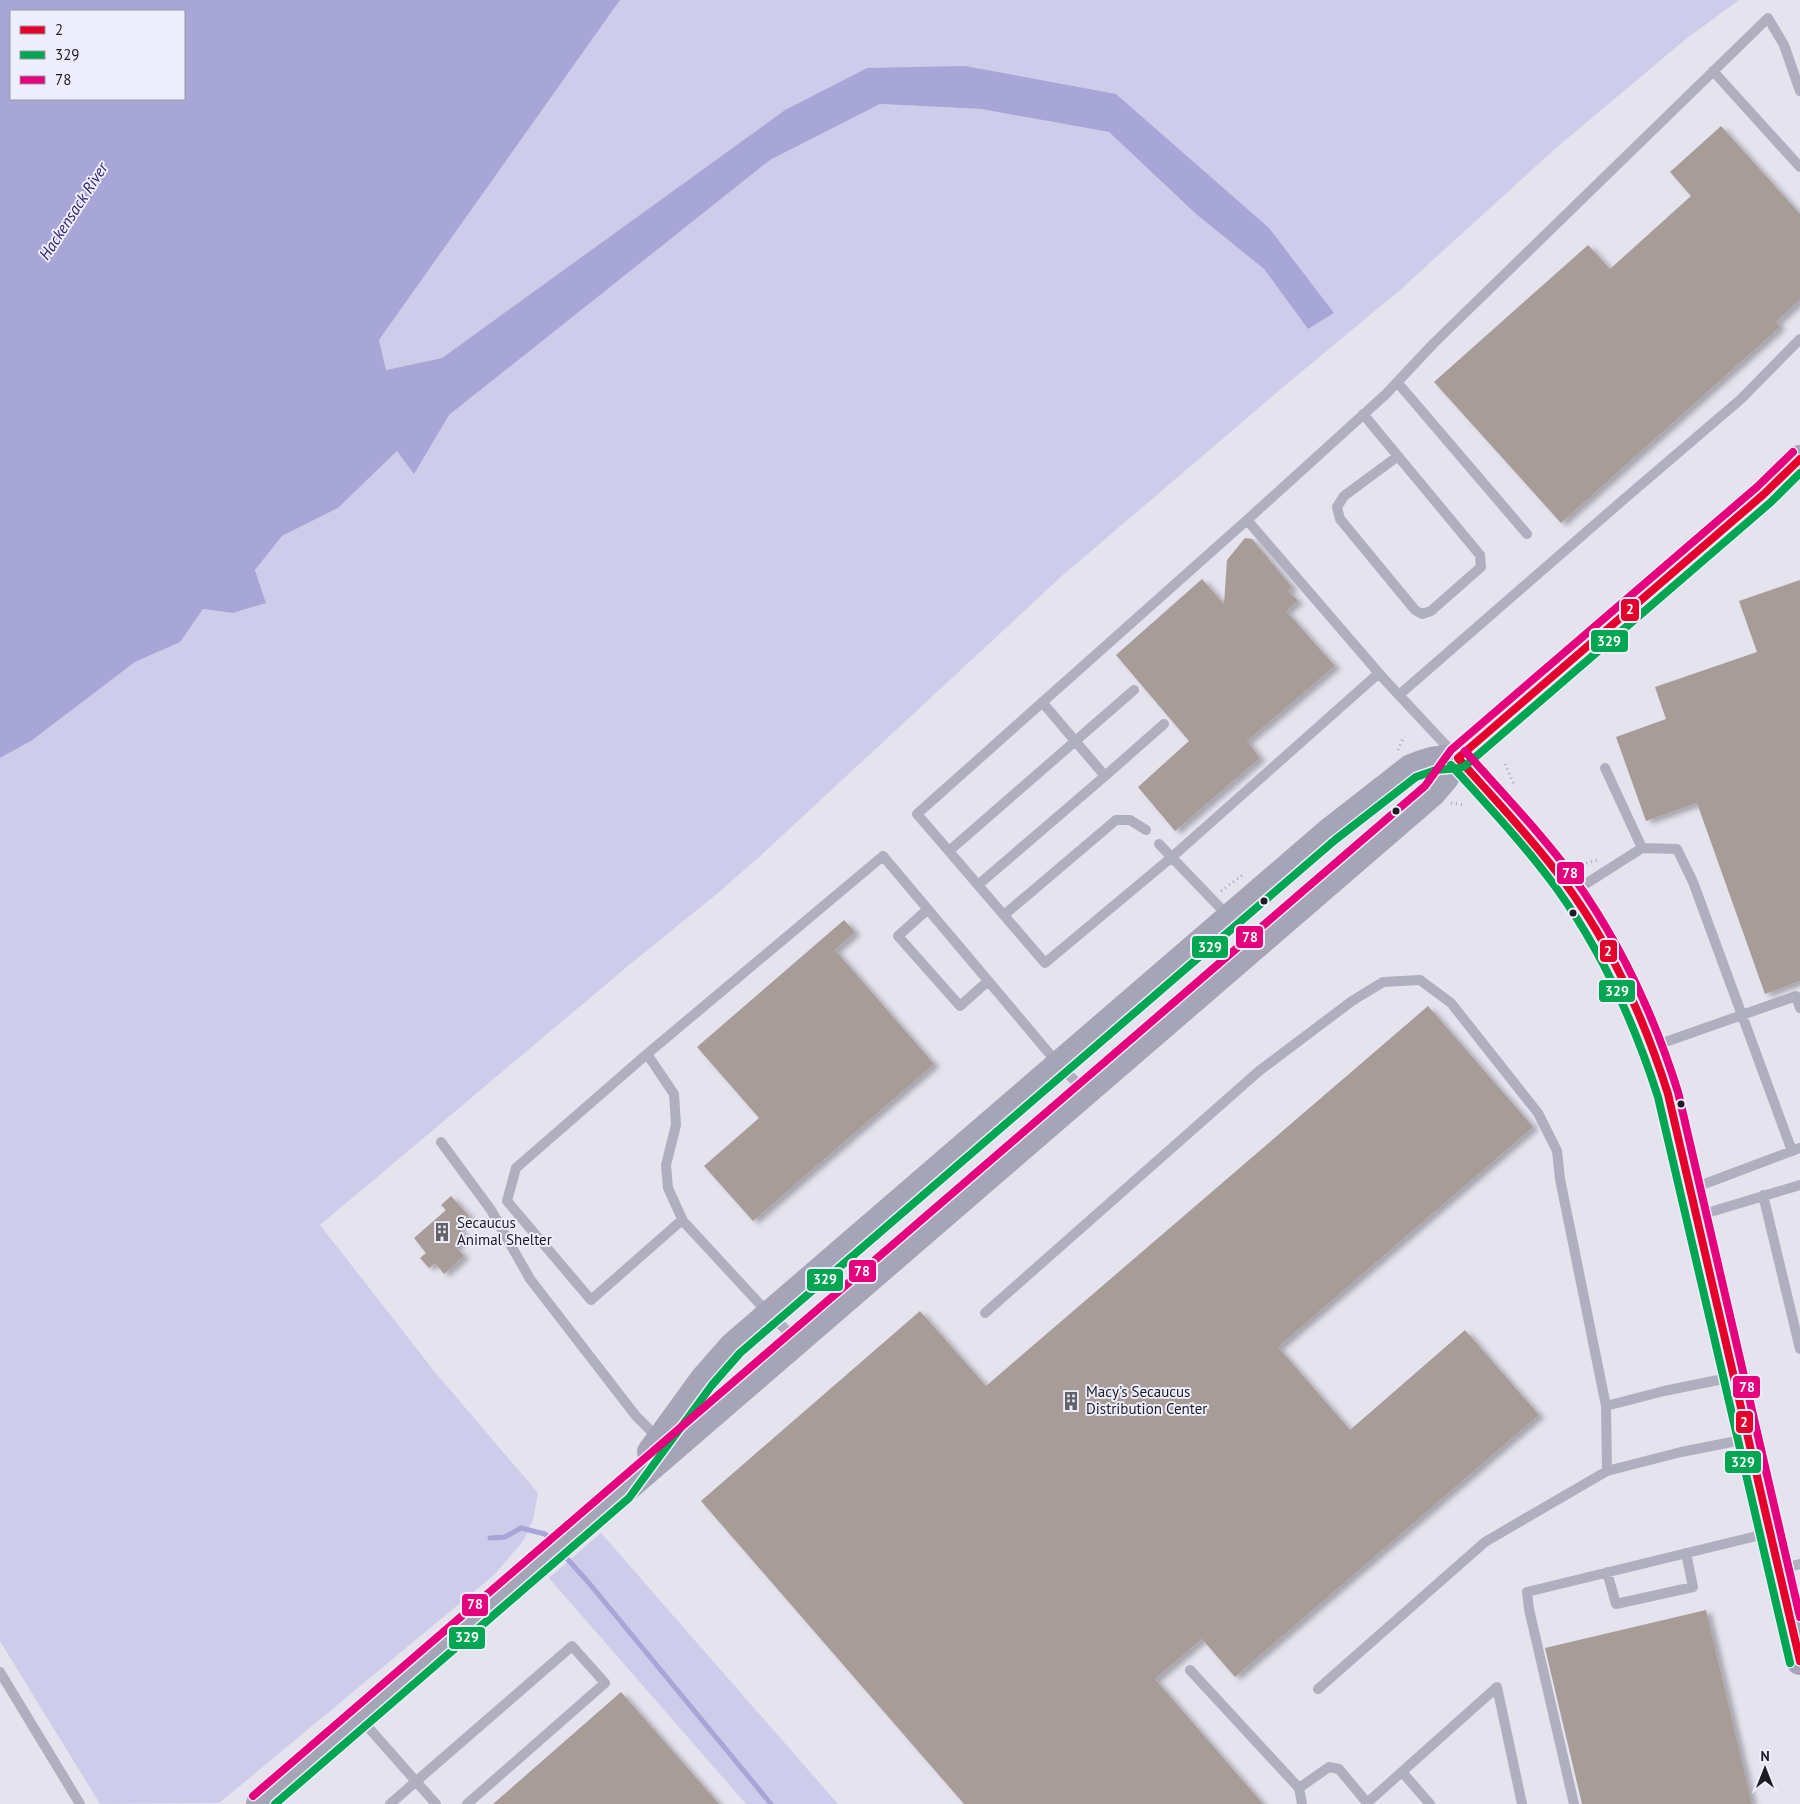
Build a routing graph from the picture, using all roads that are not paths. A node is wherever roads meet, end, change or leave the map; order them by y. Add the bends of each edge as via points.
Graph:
1 (1713, 71) junction
2 (1800, 91) edge
3 (1800, 168) edge
4 (1800, 339) edge
5 (1397, 382) junction
6 (1363, 414) junction
7 (1398, 456) junction
8 (1800, 459) edge
9 (1247, 520) junction
10 (1527, 534) dead end
11 (1379, 673) junction
12 (1134, 690) dead end
13 (1399, 696) junction
14 (1042, 702) junction
15 (1164, 724) dead end
16 (1075, 741) junction
17 (1458, 758) junction
18 (1605, 768) dead end
19 (1105, 776) junction
20 (1146, 830) dead end
21 (1159, 844) dead end
22 (1642, 848) junction
23 (949, 851) junction
24 (1172, 858) junction
25 (978, 885) junction
26 (1572, 892) junction
27 (928, 910) junction
28 (1004, 915) junction
29 (1230, 918) junction
30 (1254, 946) junction
31 (988, 981) junction
32 (1800, 1008) edge
33 (1741, 1014) junction
34 (1653, 1046) junction
35 (647, 1054) junction
36 (1059, 1065) junction
37 (1085, 1091) junction
38 (441, 1142) dead end
39 (1796, 1150) edge
40 (1800, 1185) edge
41 (1690, 1189) junction
42 (1763, 1195) junction
43 (1696, 1216) junction
44 (684, 1223) junction
45 (985, 1313) dead end
46 (770, 1315) junction
47 (797, 1340) junction
48 (1800, 1349) edge
49 (1734, 1376) junction
50 (1606, 1406) junction
51 (1748, 1438) junction
52 (659, 1440) junction
53 (1607, 1471) junction
54 (622, 1491) junction
55 (1770, 1533) junction
56 (1686, 1553) junction
57 (1789, 1567) edge
58 (1608, 1572) junction
59 (1795, 1614) edge
60 (1800, 1661) edge
61 (1190, 1670) dead end
62 (0, 1672) edge
63 (1318, 1689) dead end
64 (360, 1718) junction
65 (1402, 1772) junction
66 (416, 1782) junction
67 (1299, 1788) junction
68 (268, 1801) edge
69 (1367, 1803) edge
70 (80, 1804) edge
71 (390, 1804) edge
72 (436, 1804) edge
73 (467, 1804) edge
74 (1302, 1804) edge
75 (1430, 1804) edge
76 (1522, 1804) edge
77 (1574, 1804) edge

1 - 2 lane via 1768,18 1784,45
1 - 3 lane
1 - 5 lane
4 - 13 lane via 1741,400
5 - 6 lane
5 - 10 lane
6 - 7 lane
6 - 9 lane
7 - 7 lane via 1480,555 1481,567 1431,611 1422,614 1415,610 1340,519 1338,508 1344,496
8 - 17 street
9 - 11 lane
9 - 14 lane
11 - 13 lane
11 - 24 lane
12 - 16 lane
13 - 17 lane
14 - 16 lane
14 - 23 lane via 917,814
15 - 19 lane
16 - 19 lane
16 - 23 lane
17 - 26 street via 1526,834
17 - 29 street via 1442,758 1411,768 1329,832
17 - 30 street via 1432,793
18 - 22 lane
19 - 25 lane
20 - 28 lane via 1130,820 1116,820
21 - 24 lane
22 - 26 lane
22 - 33 lane via 1677,849 1693,882
23 - 25 lane
24 - 28 lane via 1045,963
24 - 29 lane
25 - 28 lane
26 - 34 street via 1620,970
27 - 31 lane
27 - 31 lane via 898,936 960,1006
27 - 35 lane via 883,856
29 - 30 lane
29 - 36 street
30 - 37 street
31 - 36 lane
32 - 33 lane via 1796,996
33 - 34 lane
33 - 39 lane
34 - 41 street
35 - 44 lane via 674,1094 676,1125 666,1171 668,1188
35 - 44 lane via 516,1168 508,1201 591,1300 682,1220
36 - 37 lane
36 - 46 street
37 - 47 street
38 - 52 lane via 491,1210 530,1278 636,1416
39 - 41 lane
40 - 42 lane
41 - 43 street
42 - 43 lane
42 - 48 lane
43 - 49 street
44 - 46 lane
45 - 50 lane via 1267,1065 1352,1001 1383,982 1420,980 1451,1003 1538,1113 1557,1151
46 - 47 lane
46 - 52 street via 718,1362
47 - 54 street
49 - 50 lane
49 - 51 street
50 - 53 lane
51 - 53 lane
51 - 55 street
52 - 54 street
53 - 63 lane via 1485,1542
54 - 64 street
55 - 56 lane
55 - 57 street
56 - 58 lane
56 - 58 lane via 1693,1587 1616,1604
57 - 59 street
58 - 77 lane via 1527,1592
59 - 60 street
61 - 67 lane
62 - 70 lane
64 - 66 lane
64 - 68 street
65 - 69 lane
65 - 75 lane
65 - 76 lane via 1497,1687
66 - 71 lane
66 - 72 lane
66 - 73 lane via 572,1646 605,1683
67 - 69 lane via 1329,1767 1339,1768
67 - 74 lane

